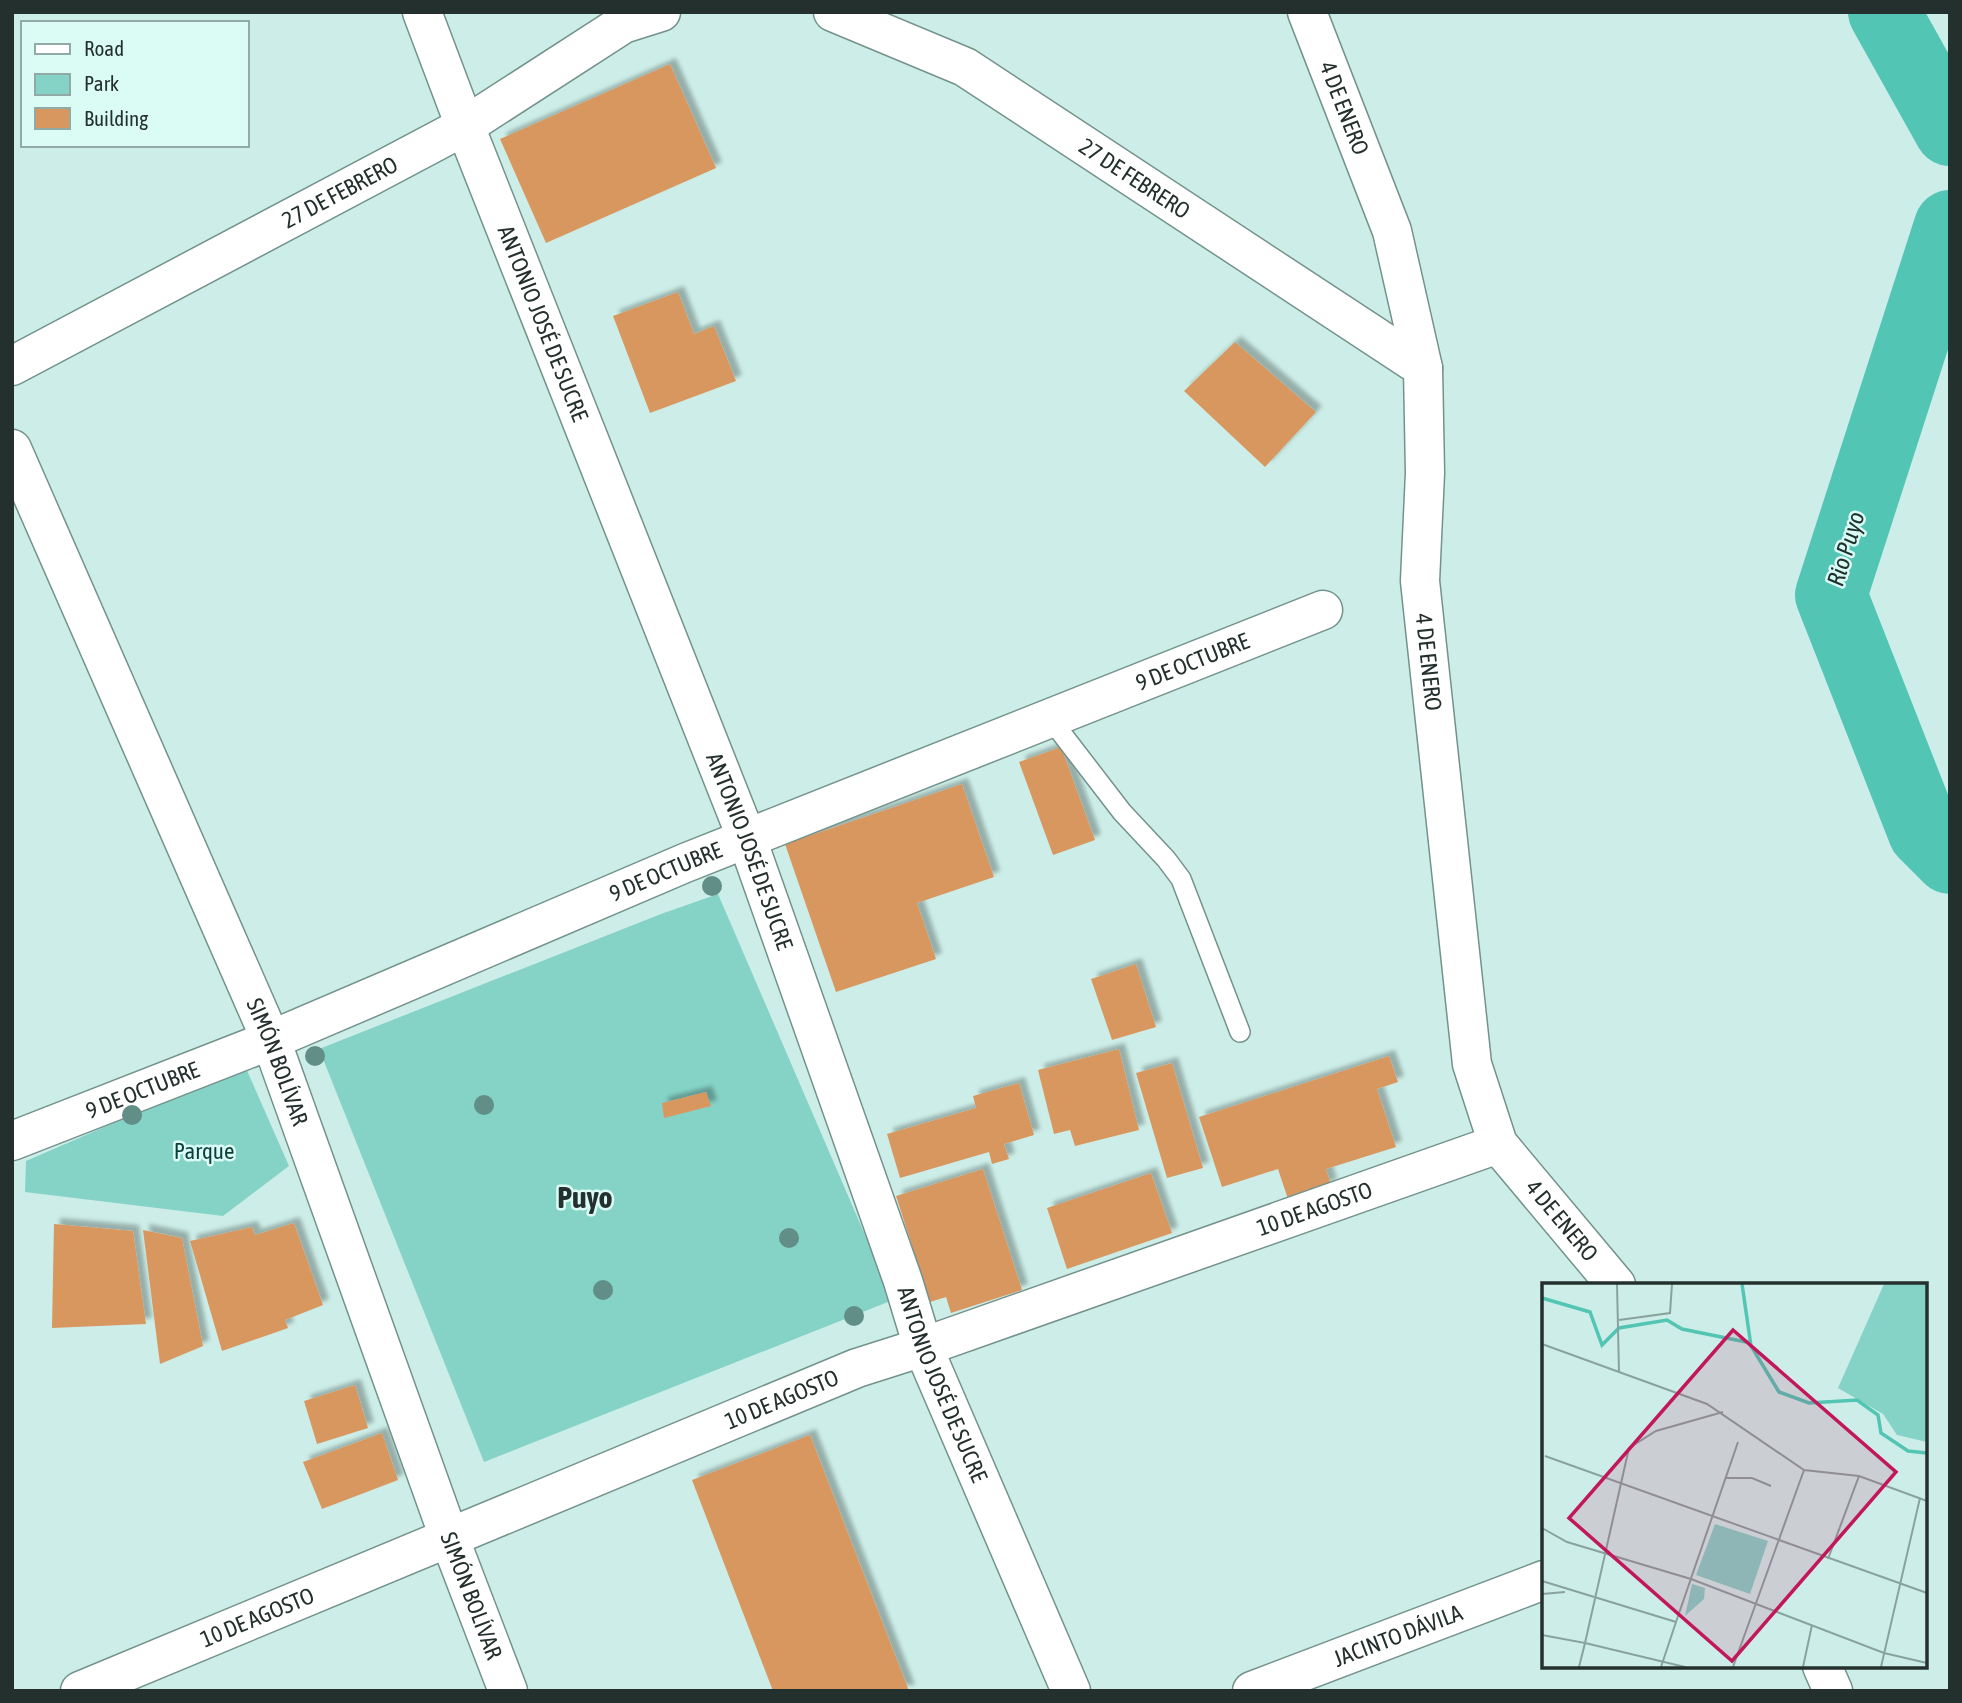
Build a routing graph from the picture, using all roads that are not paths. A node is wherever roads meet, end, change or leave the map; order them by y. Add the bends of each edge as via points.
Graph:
1 (422, 12) edge
2 (661, 12) edge
3 (833, 12) edge
4 (1307, 12) edge
5 (465, 126) junction
6 (12, 366) edge
7 (1423, 368) junction
8 (12, 449) edge
9 (1323, 610) dead end
10 (1049, 717) junction
11 (747, 839) junction
12 (1240, 1032) dead end
13 (271, 1040) junction
14 (12, 1141) edge
15 (1498, 1144) junction
16 (1614, 1283) edge
17 (923, 1348) junction
18 (449, 1537) junction
19 (1542, 1581) edge
20 (1823, 1668) edge
21 (80, 1691) edge
22 (508, 1691) edge
23 (1071, 1691) edge
24 (1252, 1691) edge
25 (1833, 1691) edge

1 - 5 street, ANTONIO JOSÉ DE SUCRE
2 - 5 street, 27 DE FEBRERO via 623,24
3 - 7 street, 27 DE FEBRERO via 965,66
4 - 7 street, 4 DE ENERO via 1392,231
5 - 6 street, 27 DE FEBRERO
5 - 11 street, ANTONIO JOSÉ DE SUCRE
7 - 15 street, 4 DE ENERO via 1420,581 1472,1063
8 - 13 street, SIMÓN BOLÍVAR
9 - 10 street, 9 DE OCTUBRE
10 - 11 street, 9 DE OCTUBRE
10 - 12 lane via 1122,812 1181,878
11 - 13 street, 9 DE OCTUBRE
11 - 17 street, ANTONIO JOSÉ DE SUCRE
13 - 14 street, 9 DE OCTUBRE
13 - 18 street, SIMÓN BOLÍVAR
15 - 16 street, 4 DE ENERO
15 - 17 street, 10 DE AGOSTO
17 - 18 street, 10 DE AGOSTO via 857,1368
17 - 23 street, ANTONIO JOSÉ DE SUCRE
18 - 21 street, 10 DE AGOSTO
18 - 22 street, SIMÓN BOLÍVAR
19 - 24 street, JACINTO DÁVILA
20 - 25 street

